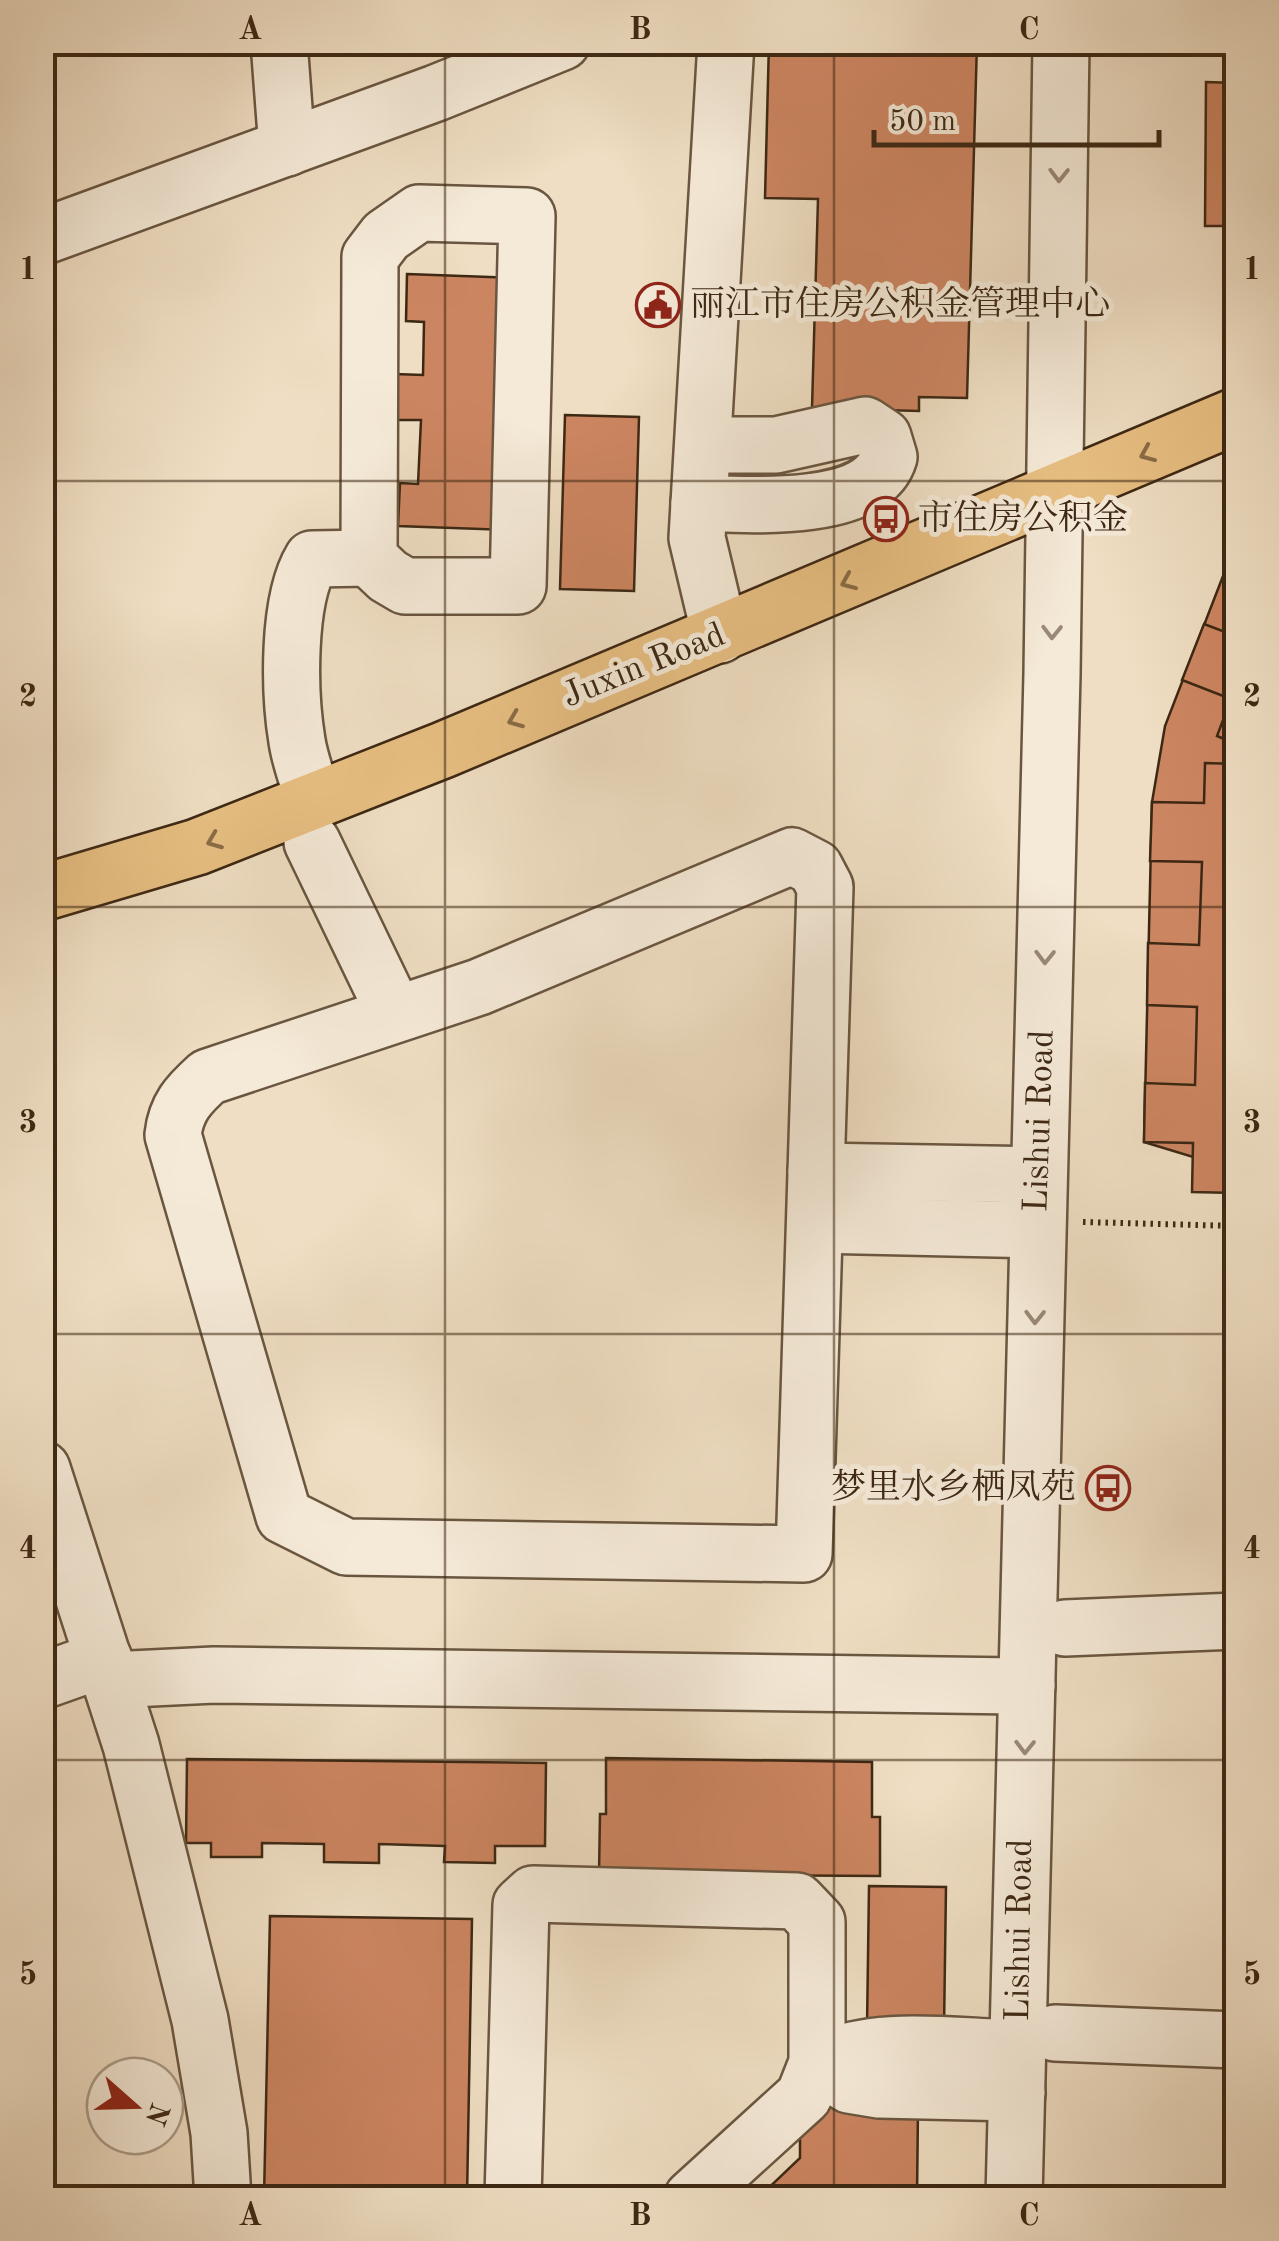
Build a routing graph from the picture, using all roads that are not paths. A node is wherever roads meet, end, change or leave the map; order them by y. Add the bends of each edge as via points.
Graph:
1 (279, 42) edge
2 (562, 42) edge
3 (726, 42) edge
4 (1061, 42) edge
5 (1098, 42) edge
6 (287, 148) junction
7 (42, 237) edge
8 (1236, 416) edge
9 (703, 445) junction
10 (1236, 456) edge
11 (699, 503) junction
12 (1072, 506) junction
13 (370, 558) junction
14 (720, 635) junction
15 (313, 821) junction
16 (42, 892) edge
17 (42, 931) edge
18 (395, 1014) junction
19 (816, 1171) junction
20 (1039, 1176) junction
21 (814, 1225) junction
22 (1056, 1226) junction
23 (42, 1469) edge
24 (1236, 1621) edge
25 (1065, 1628) junction
26 (107, 1670) junction
27 (42, 1681) edge
28 (1027, 1686) junction
29 (1236, 2040) edge
30 (1030, 2058) junction
31 (817, 2063) junction
32 (224, 2198) edge
33 (513, 2198) edge
34 (692, 2198) edge
35 (1014, 2198) edge
36 (1051, 2198) edge

1 - 6 street
2 - 6 street
3 - 9 street
4 -> 12 street, Lishui Road
5 - 12 street, Lishui Road
6 - 7 street
8 -> 12 main road, Juxin Road
9 - 11 street
9 - 11 street via 776,445 865,425 883,437 889,458 879,477 816,502
10 - 12 main road, Juxin Road
11 - 14 street via 697,538
12 -> 14 main road, Juxin Road
12 - 15 main road, Juxin Road
12 -> 20 street, Lishui Road
12 - 22 street, Lishui Road
13 - 13 street via 405,586 518,586 528,216 419,213 370,257
13 - 15 street via 312,559 302,576 293,693
14 -> 15 main road, Juxin Road
15 -> 16 main road, Juxin Road
15 - 17 main road, Juxin Road via 210,882
15 - 18 street
18 - 19 street via 479,986 792,856 805,860 825,887
18 - 21 street via 208,1077 187,1095 174,1121 172,1135 284,1516 307,1528 346,1547 804,1554
19 - 20 street
19 - 21 street
20 - 22 street, Lishui Road
21 - 22 street
22 - 25 street, Lishui Road
22 -> 28 street, Lishui Road
23 - 26 street
24 - 25 street
25 - 30 street, Lishui Road
26 - 27 street
26 - 28 street
26 - 32 street via 200,2020
28 -> 30 street, Lishui Road
29 - 30 street
30 - 31 street via 881,2045 850,2048
30 - 35 street, Lishui Road
30 - 36 street, Lishui Road
31 - 33 street via 817,1922 797,1901 534,1894 521,1905
31 - 34 street via 804,2096

